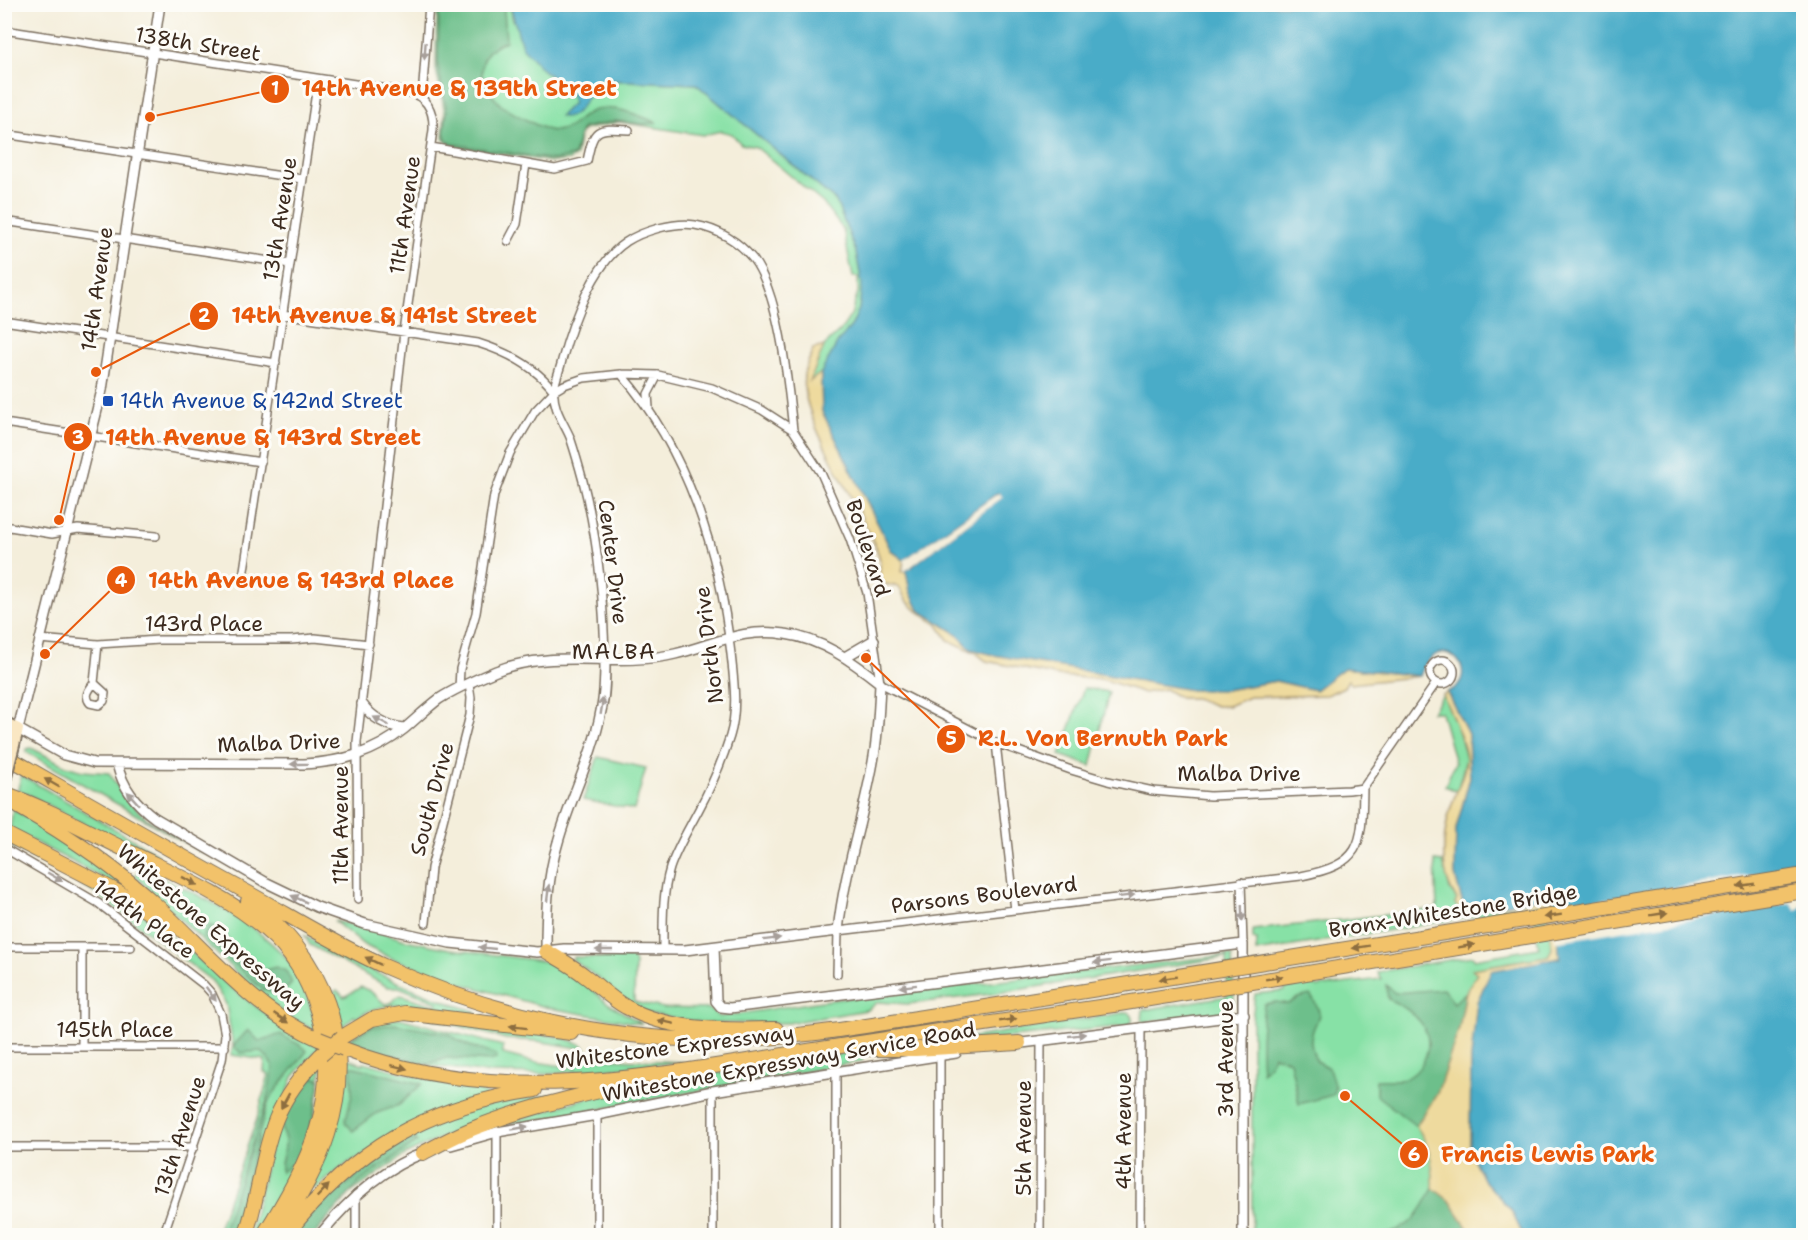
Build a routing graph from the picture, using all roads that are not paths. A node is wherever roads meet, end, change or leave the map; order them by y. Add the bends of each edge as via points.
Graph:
1 (160, 4) edge
2 (429, 4) edge
3 (4, 30) edge
4 (152, 53) junction
5 (318, 79) junction
6 (422, 98) junction
7 (629, 130) dead end
8 (4, 134) edge
9 (431, 147) junction
10 (137, 154) junction
11 (526, 164) junction
12 (302, 179) junction
13 (4, 221) edge
14 (124, 239) junction
15 (508, 241) dead end
16 (290, 264) junction
17 (282, 314) junction
18 (4, 321) edge
19 (404, 332) junction
20 (110, 338) junction
21 (276, 363) junction
22 (621, 374) junction
23 (658, 375) junction
24 (554, 391) junction
25 (649, 408) junction
26 (4, 423) edge
27 (793, 430) junction
28 (91, 436) junction
29 (261, 462) junction
30 (4, 526) edge
31 (67, 531) junction
32 (156, 536) dead end
33 (243, 577) dead end
34 (729, 637) junction
35 (39, 639) junction
36 (874, 640) junction
37 (98, 644) junction
38 (369, 644) junction
39 (845, 657) junction
40 (605, 661) junction
41 (1437, 682) dead end
42 (94, 683) dead end
43 (880, 683) junction
44 (469, 684) junction
45 (459, 688) junction
46 (362, 704) junction
47 (4, 722) edge
48 (405, 728) junction
49 (18, 729) junction
50 (996, 742) junction
51 (9, 750) edge
52 (357, 756) junction
53 (117, 764) junction
54 (4, 785) edge
55 (1363, 788) junction
56 (4, 793) edge
57 (4, 798) edge
58 (4, 833) edge
59 (139, 833) junction
60 (4, 848) edge
61 (1803, 875) edge
62 (1241, 882) junction
63 (1803, 891) edge
64 (358, 899) dead end
65 (1015, 910) junction
66 (426, 923) dead end
67 (838, 931) junction
68 (1243, 944) junction
69 (4, 947) edge
70 (82, 947) junction
71 (131, 947) dead end
72 (714, 947) junction
73 (663, 950) junction
74 (546, 951) junction
75 (837, 974) dead end
76 (1110, 987) joint
77 (247, 991) junction
78 (1113, 1005) joint
79 (1244, 1015) junction
80 (871, 1025) junction
81 (1141, 1027) junction
82 (680, 1039) junction
83 (1041, 1040) junction
84 (343, 1043) junction
85 (1019, 1043) junction
86 (4, 1047) edge
87 (82, 1047) junction
88 (225, 1047) junction
89 (826, 1048) junction
90 (940, 1055) junction
91 (690, 1070) junction
92 (836, 1072) junction
93 (598, 1081) junction
94 (713, 1091) junction
95 (597, 1115) junction
96 (497, 1132) junction
97 (4, 1147) edge
98 (194, 1147) junction
99 (423, 1153) junction
100 (356, 1195) junction
101 (163, 1236) edge
102 (245, 1236) edge
103 (262, 1236) edge
104 (277, 1236) edge
105 (285, 1236) edge
106 (319, 1236) edge
107 (356, 1236) edge
108 (496, 1236) edge
109 (597, 1236) edge
110 (713, 1236) edge
111 (836, 1236) edge
112 (940, 1236) edge
113 (1040, 1236) edge
114 (1140, 1236) edge
115 (1243, 1236) edge

1 - 4 street, 14th Avenue
2 -> 6 street, 11th Avenue
3 - 4 street, 138th Street
4 - 5 street, 138th Street
4 - 10 street, 14th Avenue
5 - 6 street, 138th Street via 407,92
5 - 12 street, 13th Avenue
6 - 9 street, 11th Avenue via 434,122
7 - 11 street via 598,131 592,138 587,162 555,169
8 - 10 street
9 - 11 street
9 - 19 street, 11th Avenue
10 - 12 street
10 - 14 street, 14th Avenue
11 - 15 street via 517,225
12 - 16 street, 13th Avenue
13 - 14 street
14 - 16 street
14 - 20 street, 14th Avenue
16 - 17 street, 13th Avenue
17 - 19 street
17 - 21 street, 13th Avenue
18 - 20 street
19 - 24 street via 491,347 526,365
19 - 38 street, 11th Avenue
20 - 21 street
20 - 28 street, 14th Avenue
21 - 29 street, 13th Avenue
22 - 23 street, Boulevard
22 - 24 street, Boulevard via 584,378
22 - 25 street, North Drive
23 - 25 street via 648,394
23 - 27 street, Boulevard via 737,398
24 - 27 street via 572,324 608,259 627,241 645,232 687,224 702,226 736,243 762,272 779,333
24 - 40 street, Center Drive via 593,526 602,589
24 - 45 street via 527,422 496,488 476,613
25 - 34 street, North Drive via 694,499 716,570
26 - 28 street
27 - 36 street, Boulevard via 821,473 850,539 867,593
28 - 29 street
28 - 31 street, 14th Avenue
29 - 33 street, 13th Avenue
30 - 31 street via 51,534
31 - 32 street
31 - 35 street, 14th Avenue
34 - 39 street, Malba Drive via 753,632 783,633 807,639
34 - 40 street, Malba Drive via 676,654
34 - 73 street, North Drive via 734,683 731,733 720,765 670,868 663,907
35 - 37 street, 143rd Place
35 - 49 street, 14th Avenue
36 - 39 street
36 - 43 street, Boulevard
37 - 38 street, 143rd Place via 315,638
37 - 42 street
38 - 46 street, 11th Avenue
39 - 43 street, Malba Drive
40 - 44 street, Malba Drive via 535,661 504,668
74 -> 40 street, Center Drive via 551,867 598,725
41 - 55 street
43 - 50 street, Malba Drive
43 - 67 street, Boulevard via 874,761 844,882
44 - 45 street, Malba Drive
44 - 66 street, South Drive via 470,715 431,868
45 - 48 street, Malba Drive via 439,699
48 -> 46 street via 378,720
46 - 52 street, 11th Avenue
47 - 49 main road
48 - 52 street, Malba Drive
49 - 51 main road, 14th Avenue
49 - 53 street via 70,758
50 - 55 street, Malba Drive via 1108,781 1176,794 1222,797
50 - 65 street
51 - 54 main road, 14th Avenue, bridge
59 -> 51 highway, Whitestone Expressway
52 -> 53 street, Malba Drive via 304,764
52 - 64 street, 11th Avenue
74 -> 53 street via 434,940 365,924 317,907 265,882 150,814 126,791
55 - 62 street, Parsons Boulevard via 1360,838 1347,860 1327,871
56 -> 103 highway via 212,892 270,933 301,972 314,999 324,1040 325,1098 308,1154
57 - 77 highway, Whitestone Expressway via 63,833 127,879
58 - 77 highway via 126,897
82 -> 59 highway, Whitestone Expressway via 559,1023 427,984 358,953
59 - 104 highway via 242,897 276,923 307,959 327,1002 338,1054 334,1111 318,1159
60 -> 88 street, 144th Place via 98,903 204,985 222,1014
61 -> 76 highway, Bronx-Whitestone Bridge, bridge
65 -> 62 street, Parsons Boulevard
62 -> 68 street, 3rd Avenue
78 -> 63 highway, Bronx-Whitestone Bridge, bridge
65 - 67 street, Parsons Boulevard
72 -> 67 street, Parsons Boulevard
67 - 75 street, Boulevard
68 -> 72 street via 733,1008 719,1006 715,998
68 - 79 street, 3rd Avenue
69 - 70 street
70 - 71 street
70 - 87 street
72 - 73 street, Parsons Boulevard
73 -> 74 street, Parsons Boulevard
80 -> 74 highway via 741,1029 659,1021 619,1003
76 - 80 highway, Whitestone Expressway
77 -> 84 highway, Whitestone Expressway, bridge via 282,1019 319,1039
89 -> 78 highway, Whitestone Expressway
79 - 81 street, Whitestone Expressway Service Road
79 - 115 street, 3rd Avenue
80 - 82 highway, Whitestone Expressway via 772,1038
83 -> 81 street, Whitestone Expressway Service Road
81 - 114 street, 4th Avenue
82 -> 84 highway via 596,1036 405,1013 372,1019
83 - 85 street, Whitestone Expressway Service Road
83 - 113 street, 5th Avenue
84 -> 93 highway, Whitestone Expressway via 396,1067 465,1080 542,1084
84 -> 102 highway, bridge via 321,1055 292,1089 276,1119
85 - 89 highway via 915,1049
85 - 90 street, Whitestone Expressway Service Road
86 - 87 street, 145th Place
87 - 88 street, 145th Place
88 - 98 street, 13th Avenue
89 - 91 highway, Whitestone Expressway
90 - 92 street, Whitestone Expressway Service Road
90 - 112 street
91 - 93 highway, Whitestone Expressway
91 - 99 highway via 520,1112
92 - 94 street, Whitestone Expressway Service Road
92 - 111 street
105 -> 93 highway via 336,1178 374,1148 412,1126 484,1100
94 - 95 street, Whitestone Expressway Service Road
94 - 110 street
96 -> 95 street, Whitestone Expressway Service Road
95 - 109 street
96 - 99 street, Whitestone Expressway Service Road
96 - 108 street
97 - 98 street
98 - 101 street, 13th Avenue
99 - 100 street, Whitestone Expressway Service Road
100 - 106 street, Whitestone Expressway Service Road
100 - 107 street

